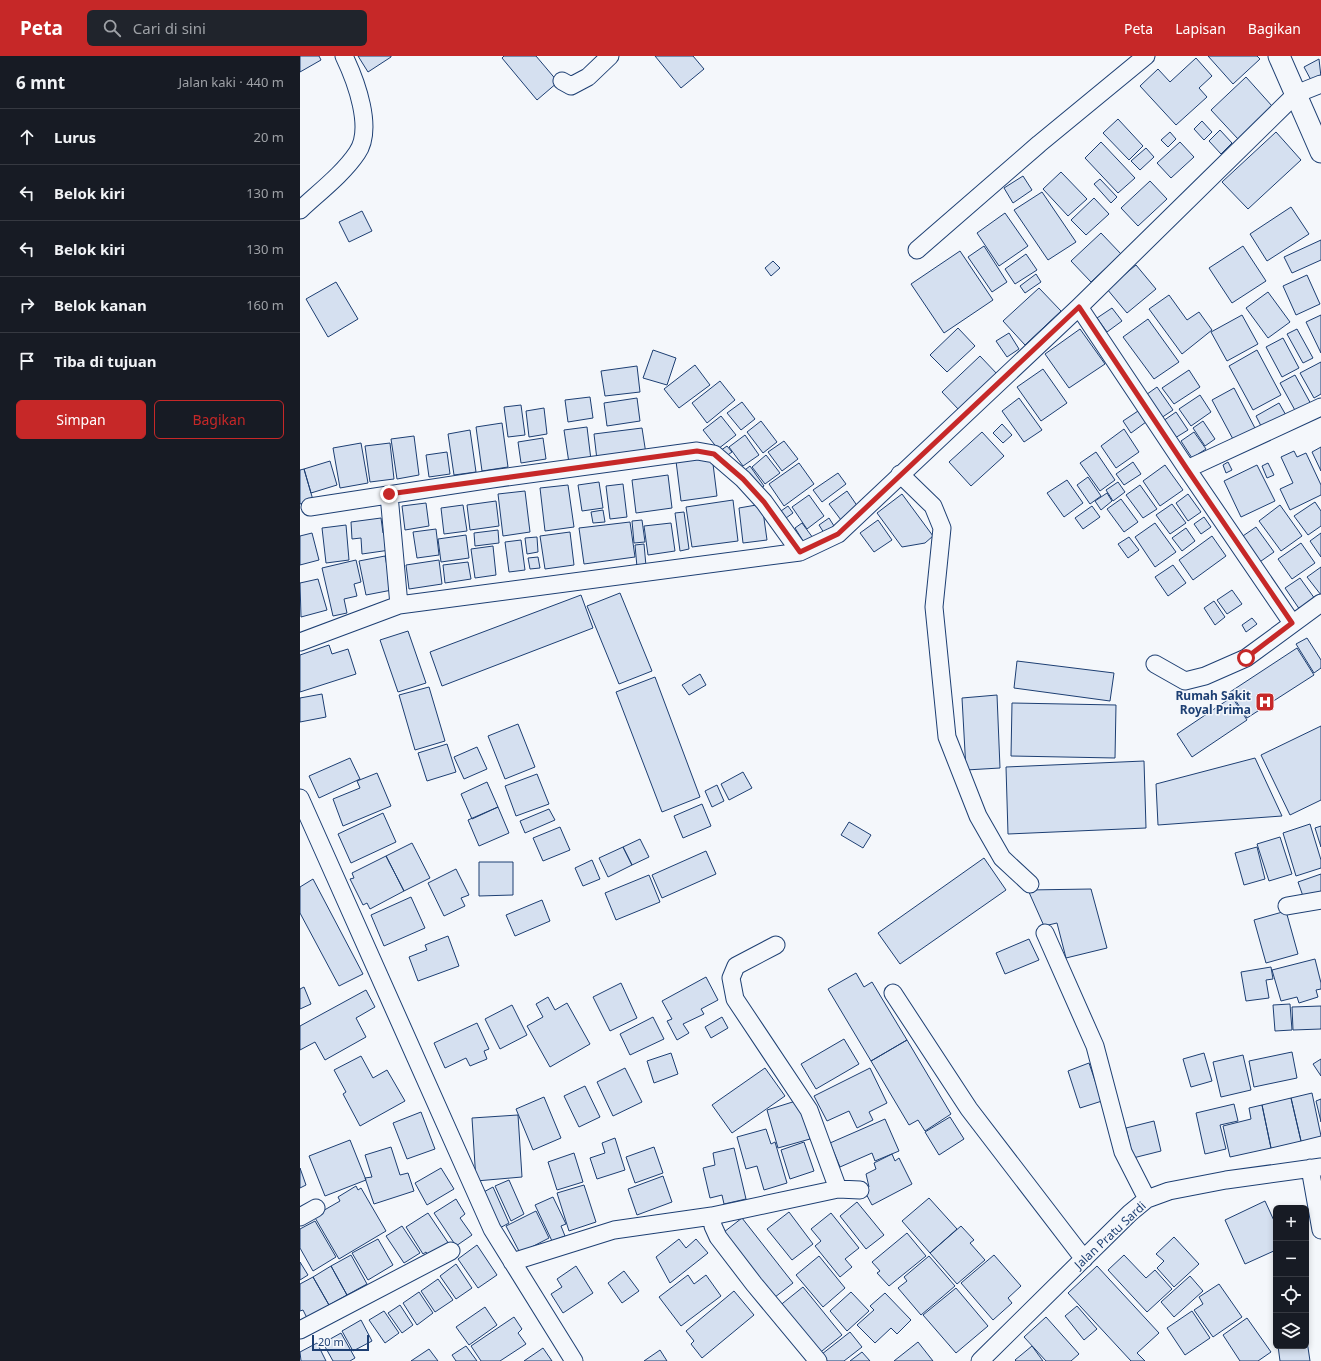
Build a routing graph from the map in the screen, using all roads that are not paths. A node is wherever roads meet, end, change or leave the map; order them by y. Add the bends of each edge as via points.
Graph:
1 (344, 56) edge
2 (610, 56) edge
3 (1146, 56) edge
4 (1279, 56) edge
5 (562, 81) dead end
6 (1321, 84) edge
7 (1296, 94) junction
8 (1321, 152) edge
9 (300, 210) edge
10 (917, 250) dead end
11 (1079, 307) junction
12 (1321, 407) edge
13 (1187, 469) junction
14 (900, 474) junction
15 (389, 494) junction
16 (310, 507) dead end
17 (800, 552) junction
18 (1321, 603) edge
19 (399, 605) junction
20 (1292, 623) junction
21 (300, 642) edge
22 (1155, 664) dead end
23 (300, 798) edge
24 (1030, 884) dead end
25 (1321, 900) edge
26 (1287, 906) dead end
27 (1045, 934) dead end
28 (776, 945) dead end
29 (893, 993) dead end
30 (1316, 1168) edge
31 (838, 1189) junction
32 (860, 1190) dead end
33 (1147, 1200) junction
34 (316, 1208) dead end
35 (712, 1216) junction
36 (300, 1217) edge
37 (1321, 1230) edge
38 (451, 1251) dead end
39 (1084, 1259) junction
40 (512, 1262) junction
41 (300, 1330) edge
42 (574, 1361) edge
43 (818, 1361) edge
44 (980, 1361) edge

1 - 9 street via 364,115 363,136 358,153
2 - 5 street via 588,78 571,86
3 - 10 street via 1039,144
4 - 7 street
6 - 7 street
7 - 8 street
7 - 11 street
11 - 13 street
11 - 14 street
12 - 13 street
13 - 20 street
14 - 17 street via 838,534
14 - 24 street via 933,506 942,528 934,607 947,737 978,816 1002,858
15 - 16 street
15 - 17 street via 697,451 706,452 714,454 743,479 764,502
15 - 19 street
17 - 19 street
18 - 20 street
19 - 21 street
20 - 22 street via 1246,658 1205,676 1185,681
23 - 40 street via 492,1229
25 - 26 street
27 - 33 street via 1095,1046 1123,1152
28 - 31 street via 736,966 731,978 736,999 809,1110
29 - 39 street via 969,1109
30 - 33 street, Jalan Pratu Sardi via 1226,1180 1176,1190
30 - 37 street
31 - 32 street
31 - 35 street
33 - 39 street, Jalan Pratu Sardi via 1130,1213
34 - 36 street
35 - 40 street via 614,1230
35 - 43 street via 718,1237
38 - 41 street
39 - 44 street, Jalan Pratu Sardi
40 - 42 street

